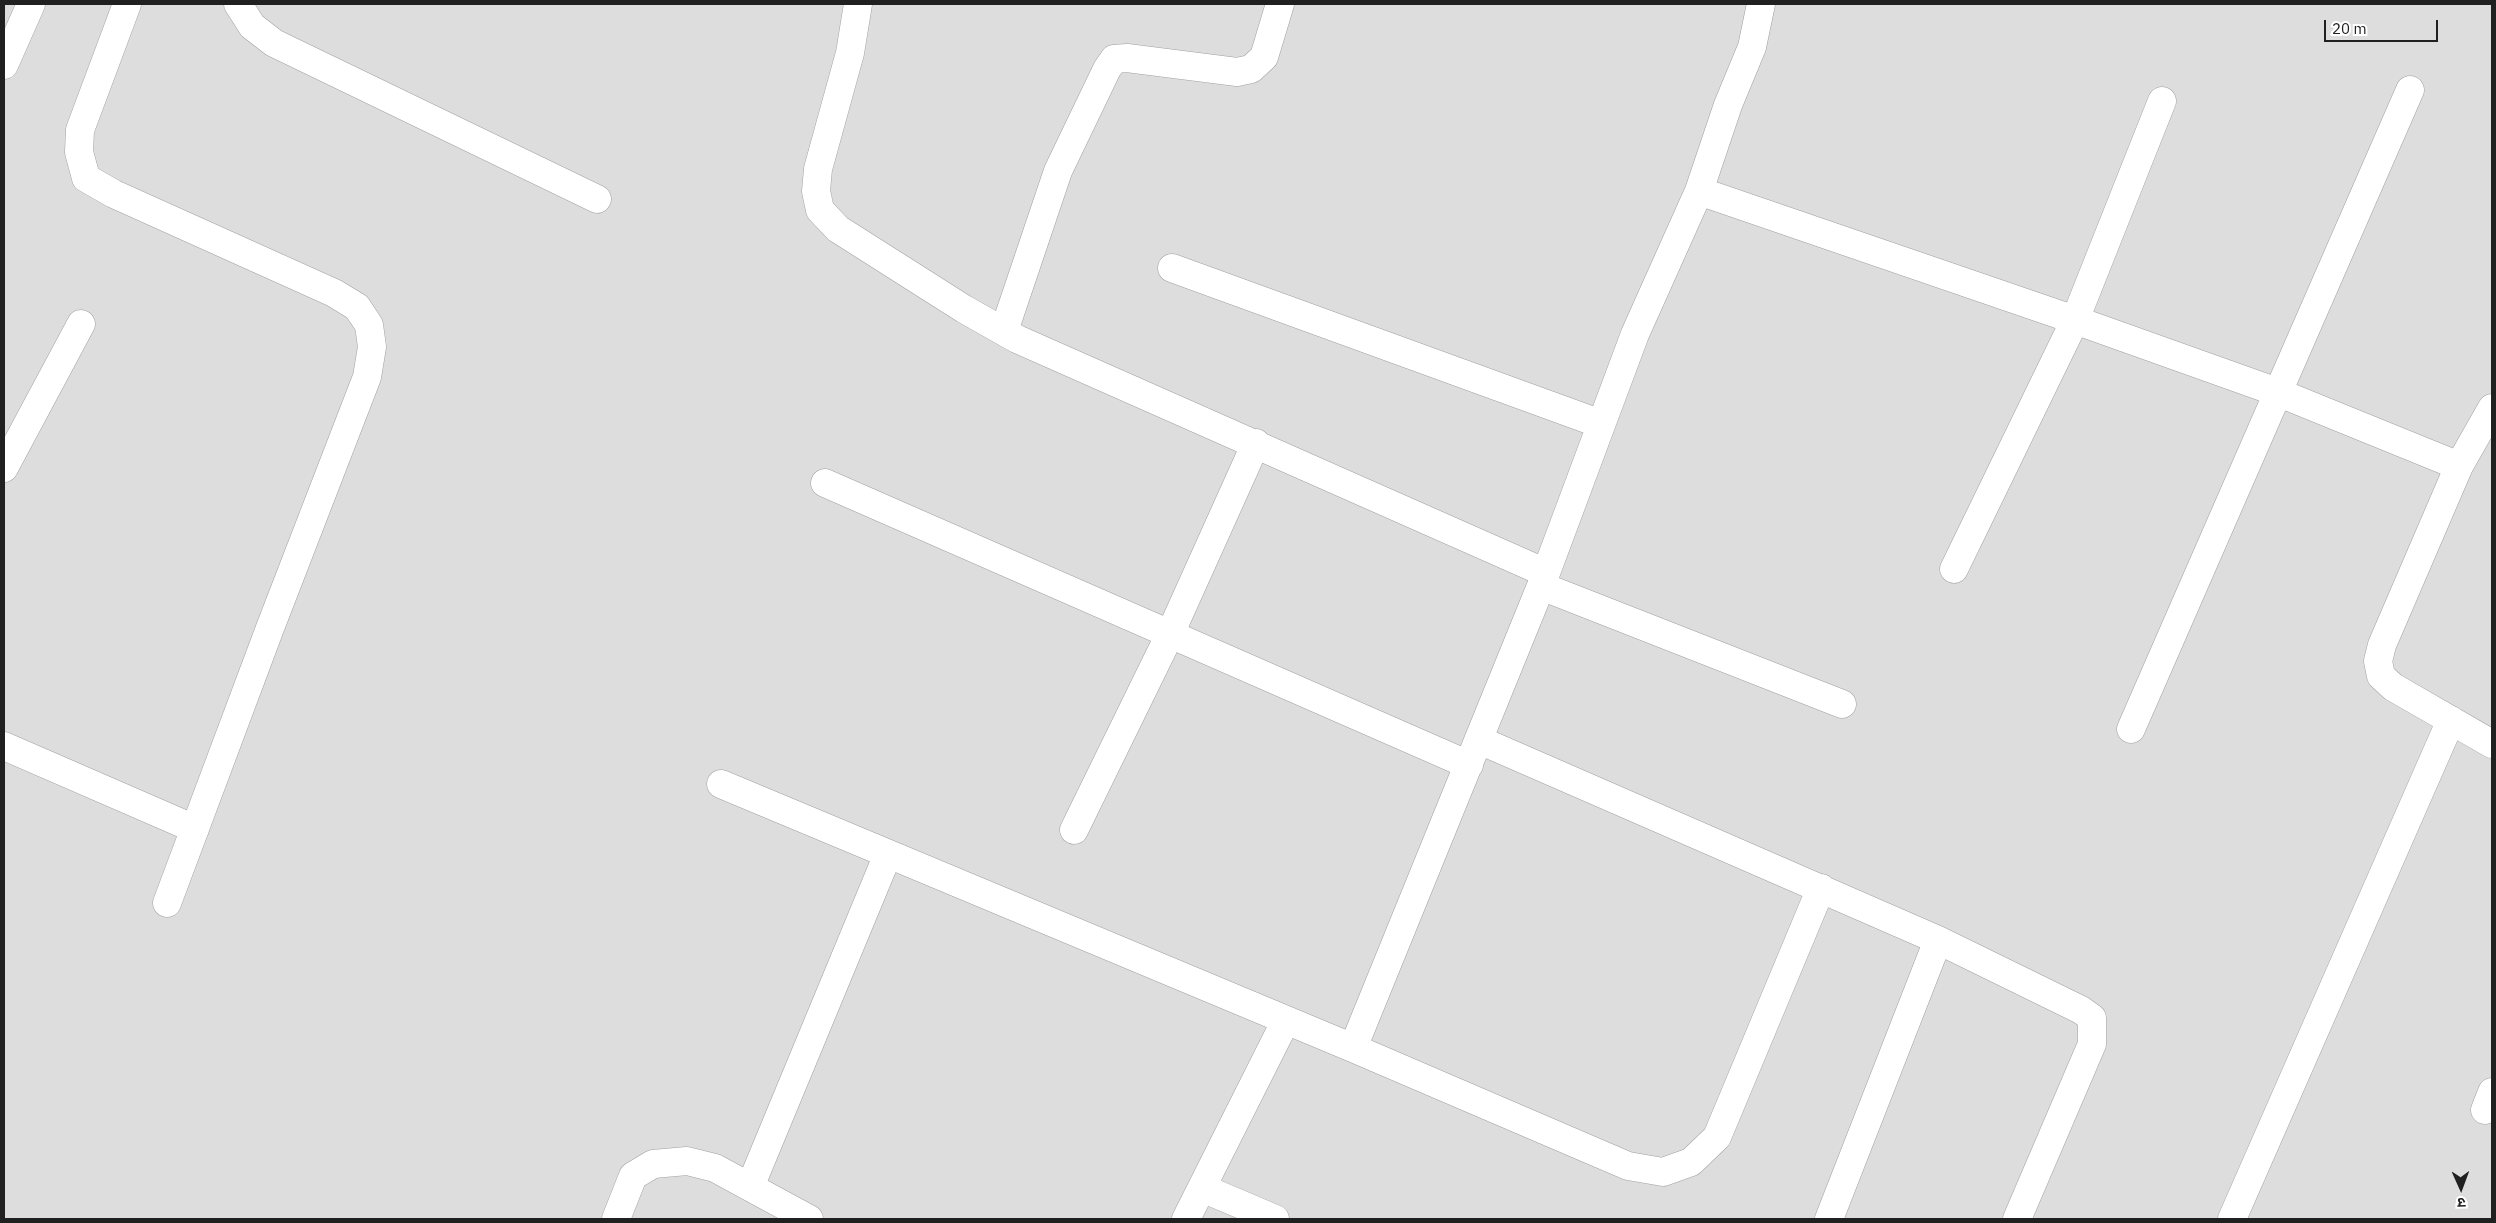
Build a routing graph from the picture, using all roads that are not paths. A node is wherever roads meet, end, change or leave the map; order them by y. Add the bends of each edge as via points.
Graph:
1 (31, 4) edge
2 (127, 4) edge
3 (238, 4) edge
4 (858, 4) edge
5 (1280, 4) edge
6 (1760, 10) edge
7 (4, 65) edge
8 (2410, 90) dead end
9 (2162, 102) dead end
10 (1699, 191) junction
11 (597, 199) dead end
12 (1172, 268) dead end
13 (2076, 320) junction
14 (81, 324) dead end
15 (1004, 331) junction
16 (2277, 392) junction
17 (2492, 408) edge
18 (1601, 424) junction
19 (1256, 443) junction
20 (2460, 466) junction
21 (4, 468) edge
22 (826, 483) dead end
23 (1954, 569) dead end
24 (1543, 579) junction
25 (1170, 634) junction
26 (1842, 704) dead end
27 (2451, 720) junction
28 (2131, 729) dead end
29 (1479, 740) junction
30 (2491, 742) edge
31 (4, 746) edge
32 (1469, 765) junction
33 (722, 784) dead end
34 (195, 829) junction
35 (1074, 830) dead end
36 (888, 854) junction
37 (1821, 888) junction
38 (167, 903) dead end
39 (1938, 940) junction
40 (1286, 1020) junction
41 (1353, 1048) junction
42 (750, 1187) junction
43 (1202, 1188) junction
44 (616, 1219) edge
45 (809, 1219) edge
46 (1186, 1219) edge
47 (1275, 1219) edge
48 (1829, 1219) edge
49 (2017, 1219) edge
50 (2232, 1219) edge

1 - 7 street
2 - 34 street via 80,130 79,152 86,178 114,194 334,293 357,307 369,325 372,347 367,377
3 - 11 street via 252,26 274,43
4 - 15 street via 850,53 818,168 816,191 820,210 838,229
5 - 15 street via 1264,57 1250,69 1237,72 1114,59 1058,172
6 - 10 street via 1752,47
8 - 16 street
9 - 13 street
10 - 13 street
10 - 18 street via 1635,334
12 - 18 street
13 - 16 street
13 - 23 street
14 - 21 street
15 - 19 street via 1071,364
16 - 20 street
16 - 28 street
17 - 20 street
18 - 24 street
19 - 24 street
19 - 25 street
20 - 27 street via 2382,645 2378,661 2382,676 2393,687
22 - 25 street
24 - 26 street
24 - 29 street
25 - 32 street
25 - 35 street
27 - 30 street
27 - 50 street
29 - 32 street
29 - 37 street
31 - 34 street
32 - 41 street
33 - 36 street
34 - 38 street
36 - 40 street
36 - 42 street
37 - 39 street
37 - 41 street via 1717,1137 1691,1162 1663,1172 1628,1166
39 - 48 street
39 - 49 street via 2092,1018 2092,1044
40 - 41 street
40 - 43 street
42 - 44 street via 715,1168 688,1160 653,1164 633,1176
42 - 45 street
43 - 46 street
43 - 47 street

